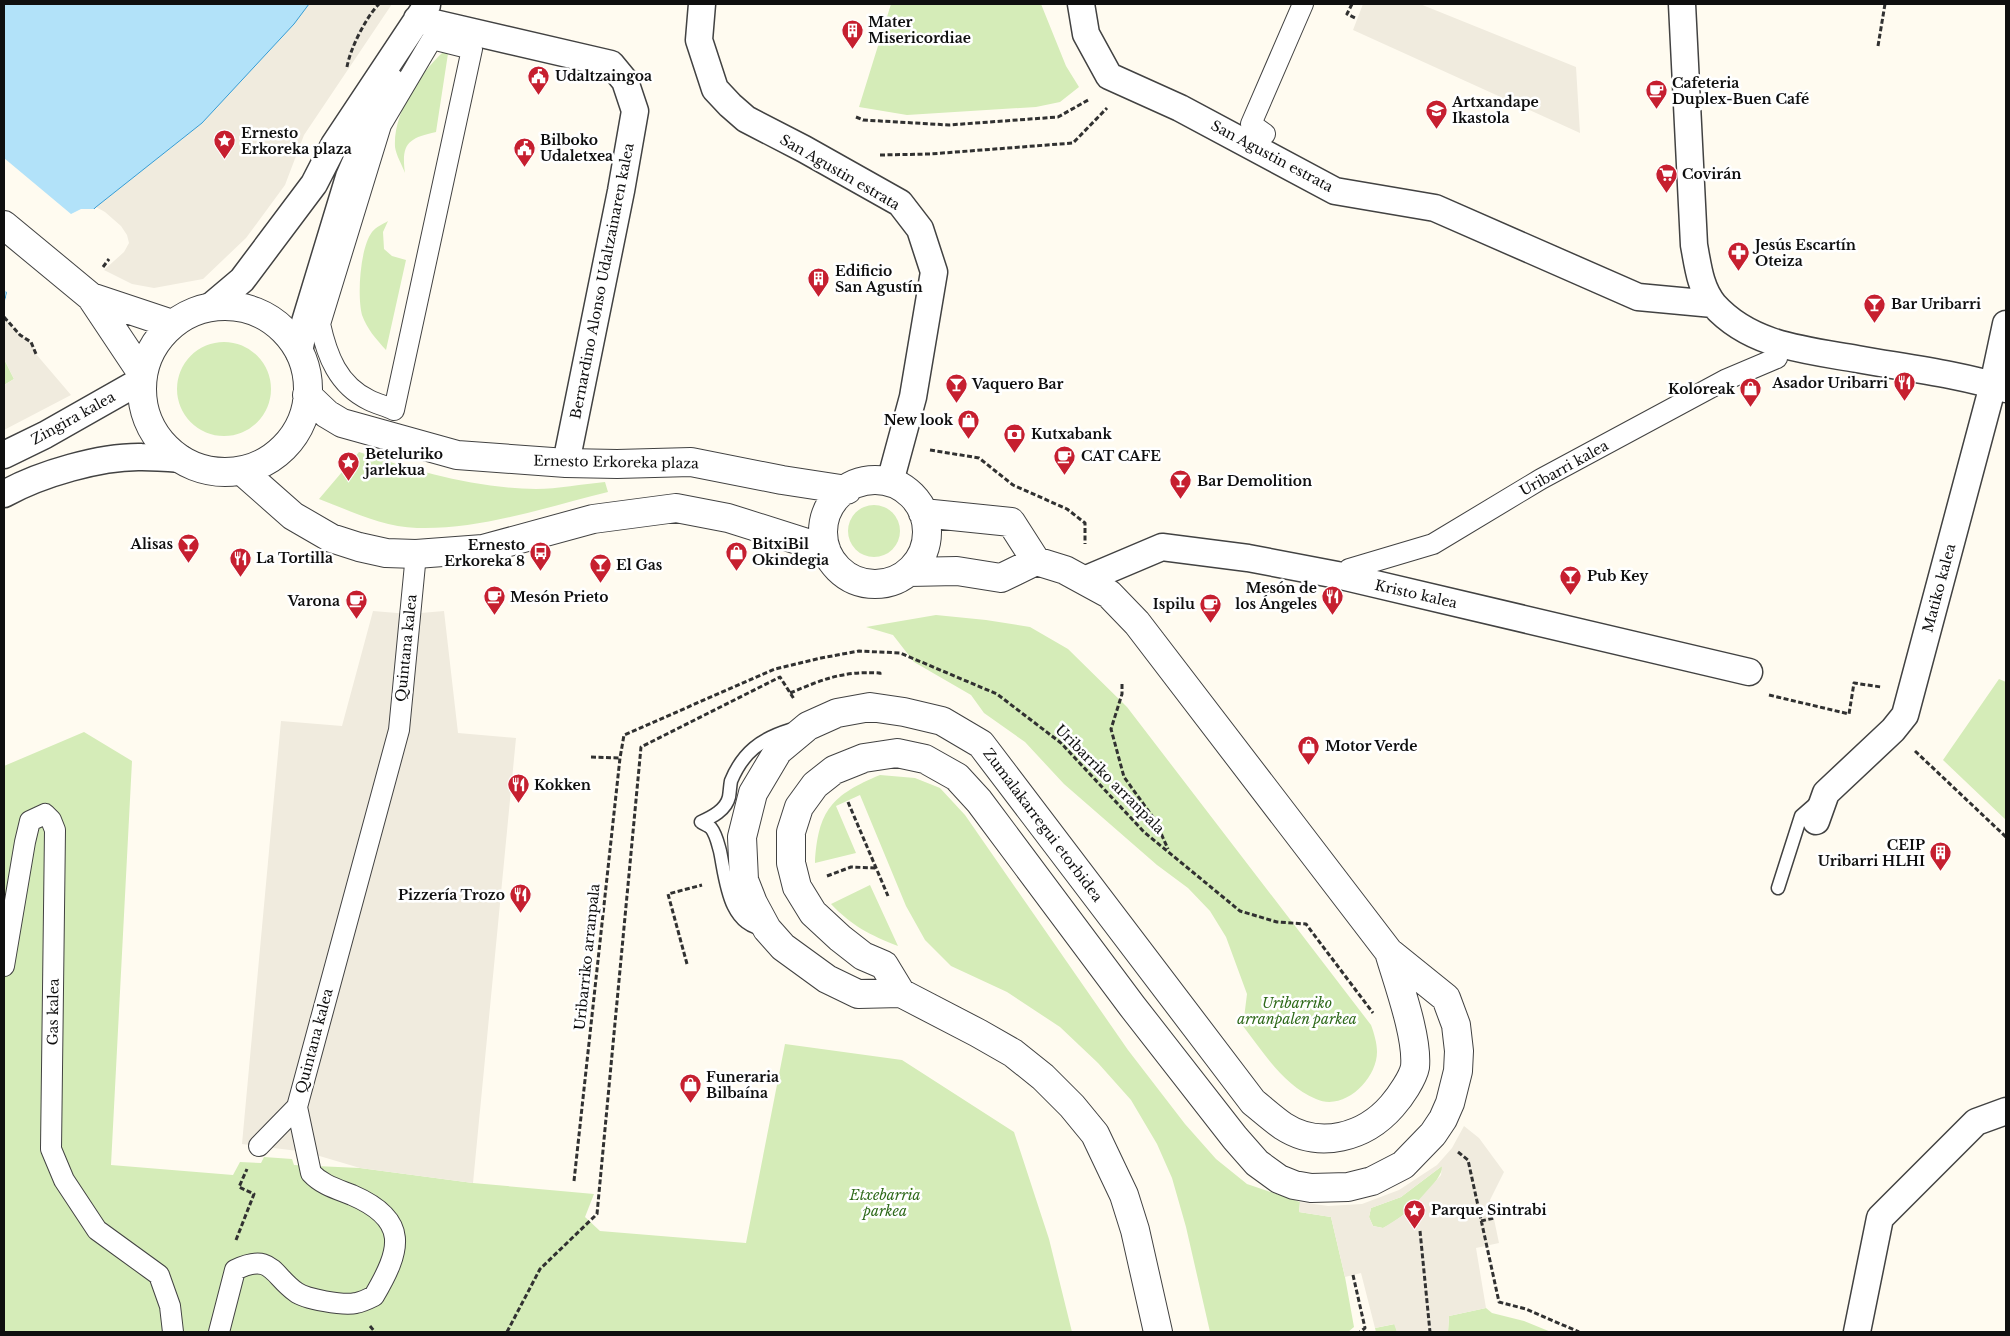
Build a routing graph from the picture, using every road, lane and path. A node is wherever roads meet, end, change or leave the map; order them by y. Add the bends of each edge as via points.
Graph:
1 (702, 4) edge
2 (1081, 4) edge
3 (1303, 4) edge
4 (1352, 4) edge
5 (1682, 4) edge
6 (1885, 4) edge
7 (422, 11) edge
8 (1357, 19) dead end
9 (1878, 46) dead end
10 (472, 49) joint
11 (1097, 95) dead end
12 (1109, 106) dead end
13 (856, 117) dead end
14 (1265, 134) dead end
15 (877, 155) dead end
16 (4, 226) edge
17 (91, 297) junction
18 (1713, 304) junction
19 (210, 307) junction
20 (4, 317) edge
21 (172, 324) junction
22 (2006, 324) edge
23 (299, 352) junction
24 (36, 354) dead end
25 (1777, 358) dead end
26 (142, 378) junction
27 (2000, 387) edge
28 (307, 395) junction
29 (4, 455) edge
30 (181, 459) junction
31 (566, 463) junction
32 (242, 471) junction
33 (890, 482) junction
34 (847, 490) junction
35 (4, 494) edge
36 (923, 513) junction
37 (826, 549) junction
38 (416, 554) junction
39 (1036, 561) junction
40 (1349, 569) dead end
41 (909, 572) junction
42 (1084, 580) junction
43 (775, 669) junction
44 (1749, 672) dead end
45 (880, 674) dead end
46 (780, 677) junction
47 (1122, 684) dead end
48 (1882, 687) dead end
49 (790, 693) junction
50 (1768, 695) dead end
51 (796, 702) dead end
52 (812, 724) junction
53 (1913, 749) dead end
54 (591, 757) dead end
55 (620, 758) junction
56 (1826, 794) junction
57 (848, 802) dead end
58 (1816, 821) dead end
59 (2006, 837) edge
60 (1168, 852) junction
61 (1778, 888) dead end
62 (888, 896) dead end
63 (767, 929) junction
64 (1389, 952) junction
65 (4, 966) edge
66 (901, 993) junction
67 (1375, 1016) dead end
68 (297, 1107) junction
69 (2006, 1111) edge
70 (259, 1146) joint
71 (1468, 1160) dead end
72 (574, 1181) dead end
73 (1494, 1218) dead end
74 (1481, 1221) junction
75 (1420, 1231) dead end
76 (235, 1270) junction
77 (1353, 1275) dead end
78 (173, 1332) edge
79 (219, 1332) edge
80 (507, 1332) edge
81 (1158, 1332) edge
82 (1360, 1332) edge
83 (1430, 1332) edge
84 (1579, 1332) edge
85 (1857, 1332) edge

1 - 33 street, San Agustin estrata via 699,40 715,89 730,105 746,119 900,203 920,229 934,272 913,397
2 - 18 street, San Agustin estrata via 1086,34 1109,76 1180,108 1335,191 1435,208 1638,297
3 - 14 street via 1251,124
4 - 8 path via 1347,14
5 - 18 street via 1694,245 1702,284
6 - 9 path
7 - 19 street via 292,215 242,280
7 - 23 street via 349,176
7 - 31 street, Bernardino Alonso Udaltzainaren kalea via 611,64 625,81 635,111 622,191
10 - 10 street via 432,39 381,125 320,324 325,347 340,378 368,400 394,410
11 - 13 path via 1058,117 949,125
12 - 15 path via 1073,143
16 - 17 street
17 - 21 street
17 - 26 street
18 - 27 street via 1733,323 1778,345
19 - 21 street
19 - 23 street via 236,307 262,315 283,330
20 - 24 path via 31,342
21 - 26 street via 157,340
22 - 27 street, Matiko kalea
23 - 28 street via 306,372
25 - 40 street, Uribarri kalea via 1725,380 1541,480 1433,544
26 - 29 street, Zingira kalea
26 - 30 street via 145,412 155,435
27 - 56 street, Matiko kalea via 1905,715
28 - 31 street, Ernesto Erkoreka plaza via 342,423 457,455
28 - 32 street via 301,421 287,444 266,461
30 - 32 street via 193,466 217,472
30 - 35 street via 141,456 81,465 18,486
31 - 34 street, Ernesto Erkoreka plaza via 692,462
32 - 38 street via 293,516 331,538 386,553
33 - 34 street via 874,479
33 - 36 street via 914,499
34 - 37 street via 834,501 826,516 823,532
36 - 39 street via 1011,522
36 - 41 street via 926,543 920,559
37 - 38 street via 728,518 676,508 593,519 482,549
37 - 41 street via 846,576 861,583 878,585 895,581
38 - 68 street, Quintana kalea via 398,730
39 - 41 street via 1001,578 957,571
39 - 42 street, Zumalakarregui etorbidea
42 - 44 street, Kristo kalea via 1162,547 1248,558
42 - 64 street, Zumalakarregui etorbidea via 1108,594 1137,623
43 - 46 path
43 - 55 path, Uribarriko arranpala via 624,735
43 - 60 path, Uribarriko arranpala via 859,651 900,653 997,694 1061,743 1144,832
45 - 49 path via 861,672 830,676
46 - 49 path
46 - 80 path via 640,746 597,1214 540,1269
47 - 60 path via 1111,729 1124,777 1155,820
48 - 50 path via 1854,683 1849,714
49 - 51 path
52 - 63 street, Zumalakarregui etorbidea via 778,751 753,793 742,837 744,880
52 - 63 lane via 779,733 757,744 741,761 724,807 701,822 711,828 717,840 735,910 746,923
52 - 64 street, Zumalakarregui etorbidea via 838,713 870,708 904,712 942,721 982,744 1253,1102 1284,1127 1313,1138 1332,1139 1355,1134 1381,1119 1401,1096 1415,1069 1415,1046
53 - 59 path
54 - 55 path
55 - 72 path, Uribarriko arranpala
56 - 58 street, Matiko kalea
56 - 61 lane via 1801,816
57 - 62 path
60 - 67 path, Uribarriko arranpala via 1240,911 1277,922 1306,924
63 - 66 street, Zumalakarregui etorbidea via 783,946 827,979 858,994
64 - 66 street, Zumalakarregui etorbidea via 1446,998 1456,1025 1458,1071 1443,1119 1403,1165 1372,1181 1348,1187 1311,1188 1279,1179 1257,1162 1235,1138 979,801 957,777 925,759 898,752 864,758 834,770 815,786 799,807 791,832 790,863 797,887 813,913 863,956 884,965
65 - 78 street, Gas kalea via 30,821 45,814 55,830 51,1148 64,1180 97,1230 159,1275 170,1306
66 - 81 street, Zumalakarregui etorbidea via 1014,1054 1043,1077 1095,1134 1124,1195
68 - 70 street
68 - 76 street, Quintana kalea via 312,1174 319,1181 376,1208 393,1227 395,1251 388,1273 374,1296 354,1304 322,1301 296,1293 274,1269 259,1264
69 - 85 street via 1976,1122 1880,1218
70 - 76 path via 239,1187 254,1194 234,1248
71 - 74 path
73 - 74 path
74 - 84 path via 1499,1302 1526,1308
75 - 83 path
76 - 79 street
77 - 82 path via 1365,1328

